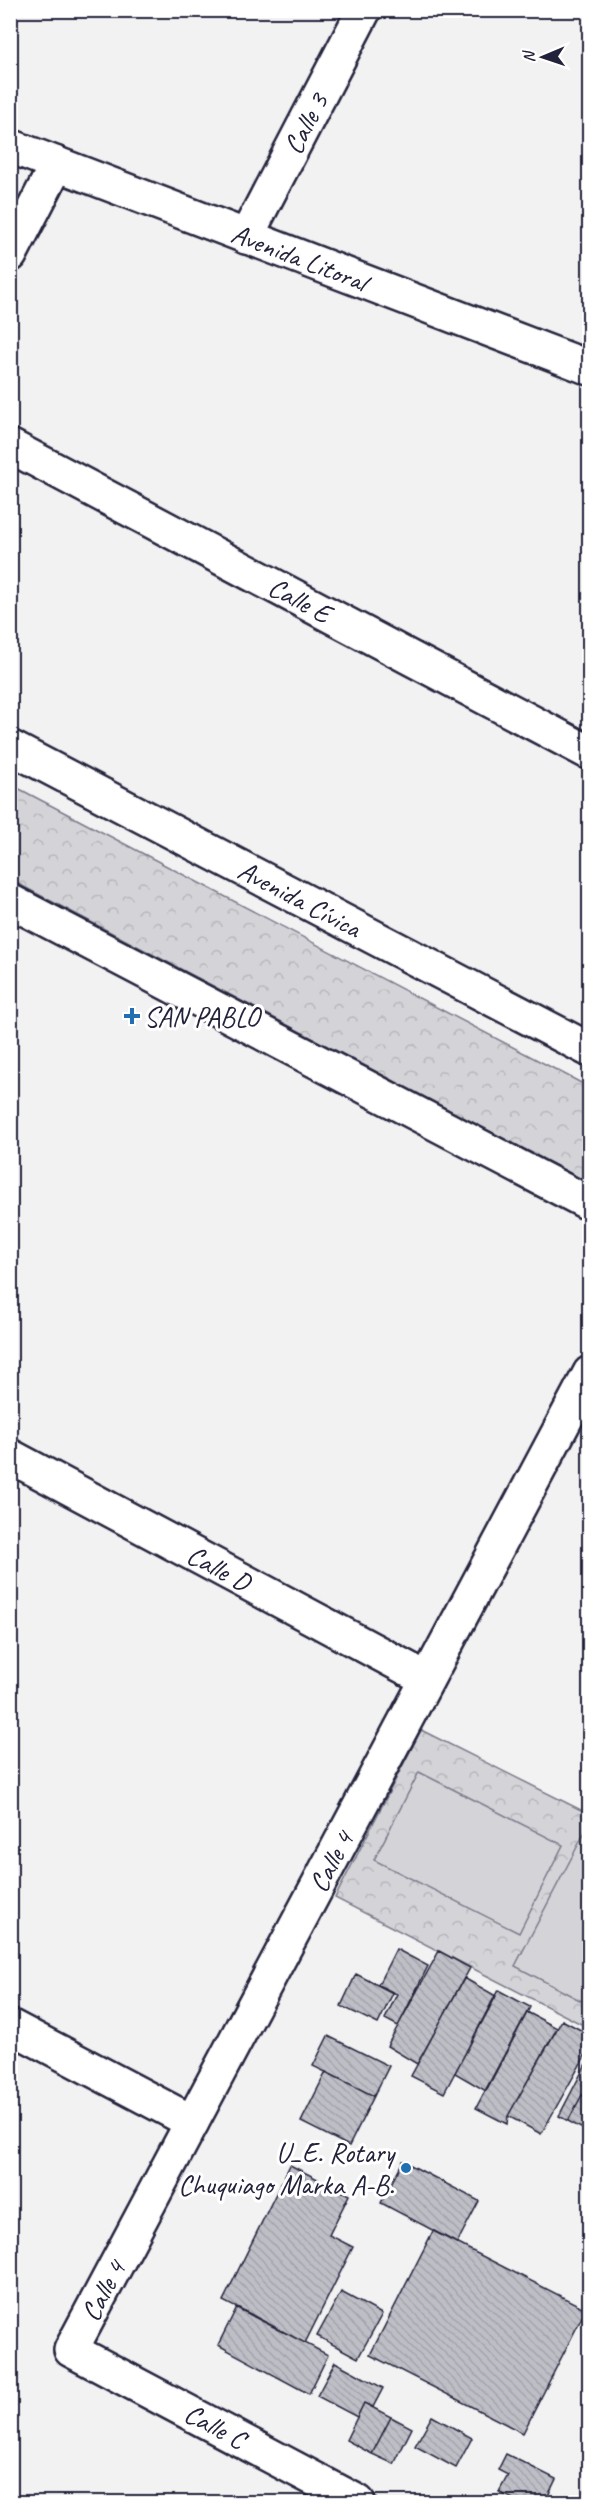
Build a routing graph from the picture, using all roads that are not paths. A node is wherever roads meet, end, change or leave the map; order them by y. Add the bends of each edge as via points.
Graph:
1 (364, 10) edge
2 (10, 146) edge
3 (57, 164) junction
4 (246, 237) junction
5 (10, 255) edge
6 (590, 368) edge
7 (10, 446) edge
8 (10, 747) edge
9 (590, 753) edge
10 (10, 901) edge
11 (590, 1050) edge
12 (590, 1204) edge
13 (590, 1373) edge
14 (10, 1456) edge
15 (428, 1679) junction
16 (10, 2026) edge
17 (192, 2122) junction
18 (71, 2350) joint
19 (355, 2502) edge

1 - 4 street, Calle 3
2 - 3 street, Avenida Litoral
3 - 4 street, Avenida Litoral
3 - 5 street
4 - 6 street, Avenida Litoral
7 - 9 street, Calle E
8 - 11 street, Avenida Cívica
10 - 12 street
13 - 15 street, Calle 4
14 - 15 street, Calle D
15 - 17 street, Calle 4
16 - 17 street
17 - 18 street, Calle 4
18 - 19 street, Calle C

